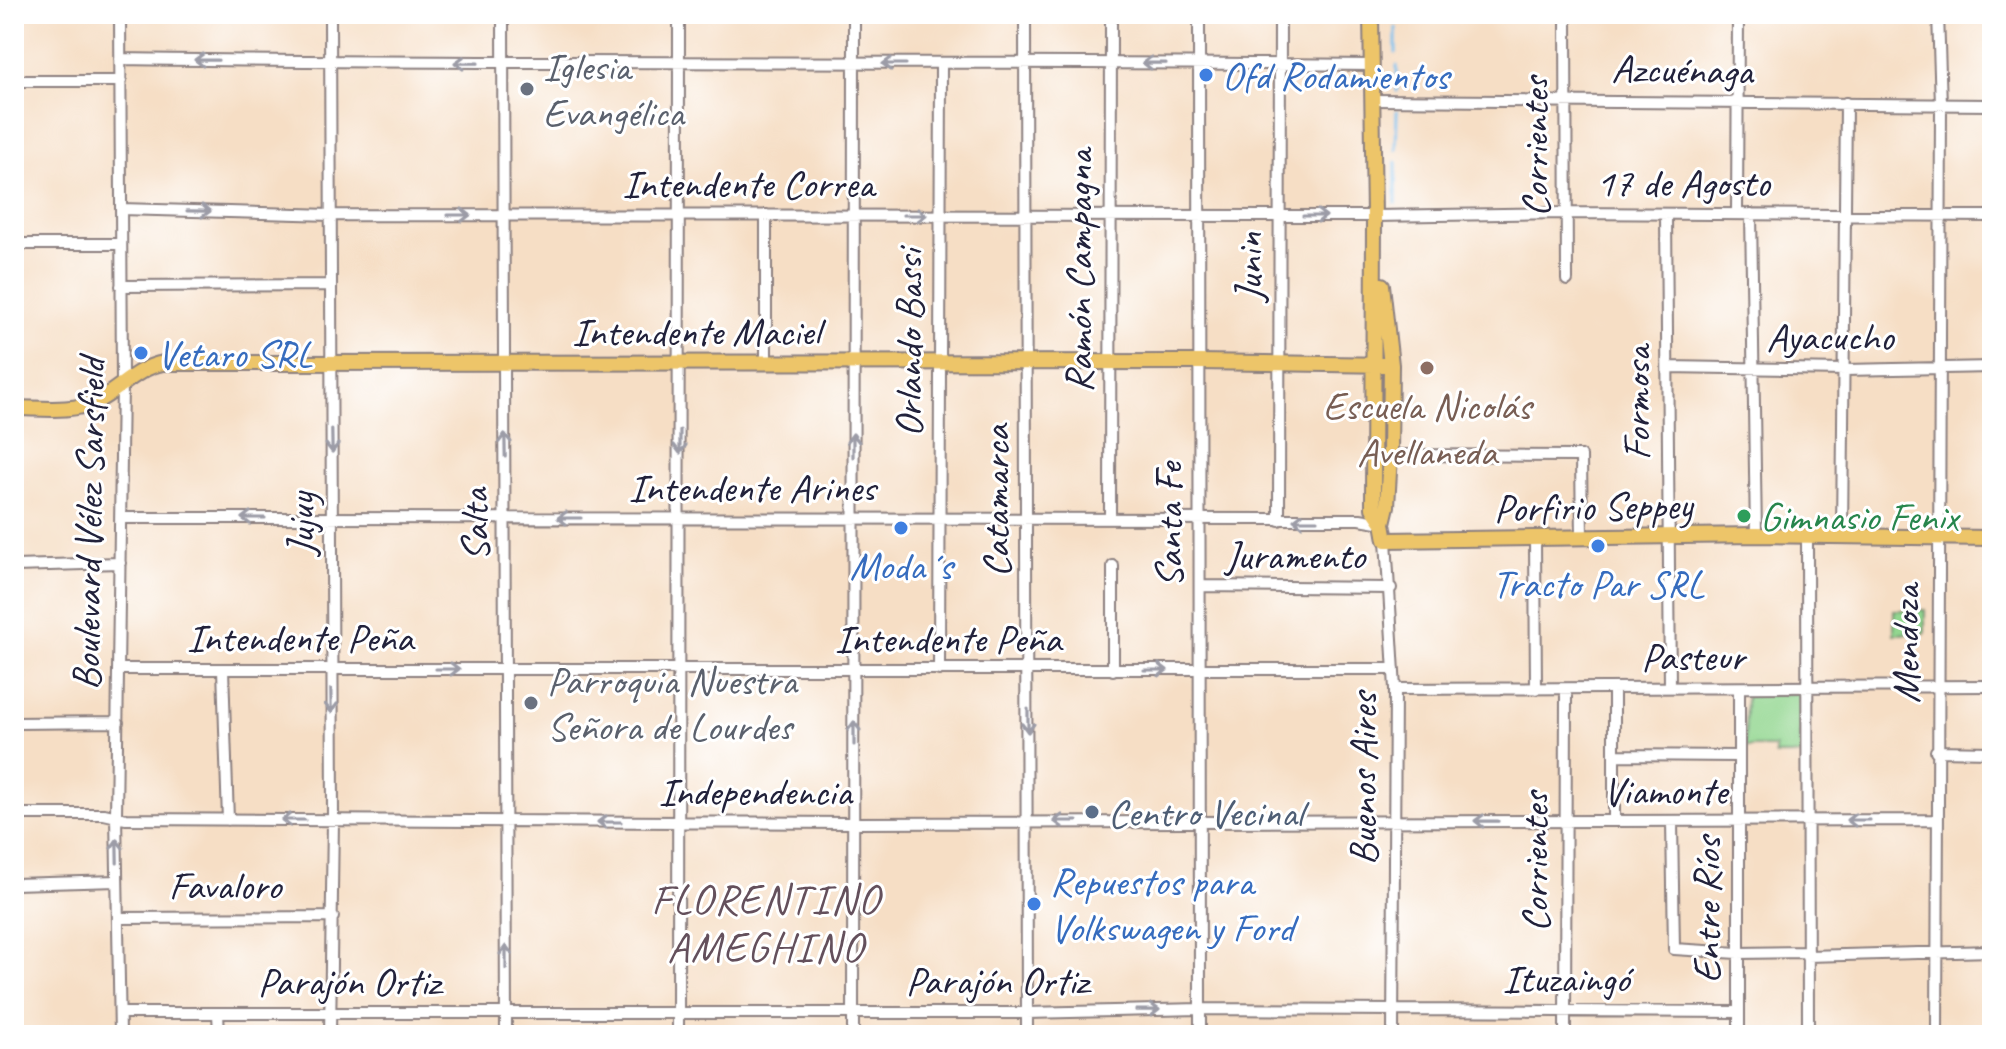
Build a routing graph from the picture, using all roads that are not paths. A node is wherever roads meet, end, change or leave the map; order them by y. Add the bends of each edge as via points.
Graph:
1 (120, 14) edge
2 (330, 14) edge
3 (503, 14) edge
4 (679, 14) edge
5 (854, 14) edge
6 (1025, 14) edge
7 (1199, 14) edge
8 (1280, 14) edge
9 (1371, 14) edge
10 (1566, 14) edge
11 (1738, 14) edge
12 (1938, 14) edge
13 (1111, 22) dead end
14 (120, 59) junction
15 (330, 62) junction
16 (1111, 62) junction
17 (679, 63) junction
18 (503, 64) junction
19 (854, 64) junction
20 (941, 64) junction
21 (1026, 64) junction
22 (1200, 64) junction
23 (1280, 64) junction
24 (1372, 65) junction
25 (14, 81) edge
26 (121, 81) junction
27 (1372, 100) junction
28 (1566, 100) junction
29 (1736, 102) junction
30 (1846, 103) junction
31 (1941, 105) junction
32 (1992, 105) edge
33 (121, 209) junction
34 (1567, 213) junction
35 (1666, 214) junction
36 (1737, 214) junction
37 (1751, 214) junction
38 (1846, 214) junction
39 (331, 215) junction
40 (503, 215) junction
41 (680, 215) junction
42 (766, 215) junction
43 (854, 215) junction
44 (940, 215) junction
45 (1026, 216) junction
46 (1111, 216) junction
47 (1200, 216) junction
48 (1280, 216) junction
49 (1374, 216) junction
50 (1992, 216) edge
51 (1941, 217) junction
52 (14, 244) edge
53 (121, 244) junction
54 (1567, 280) dead end
55 (331, 285) junction
56 (121, 286) junction
57 (853, 362) junction
58 (940, 362) junction
59 (1199, 362) junction
60 (331, 363) junction
61 (766, 363) junction
62 (1027, 363) junction
63 (1280, 363) junction
64 (503, 364) junction
65 (681, 364) junction
66 (1109, 364) junction
67 (1374, 364) junction
68 (1391, 365) junction
69 (1668, 367) junction
70 (1992, 367) edge
71 (1754, 368) junction
72 (1938, 368) junction
73 (1845, 370) junction
74 (122, 384) junction
75 (14, 408) edge
76 (1390, 455) junction
77 (121, 518) junction
78 (333, 518) junction
79 (506, 518) junction
80 (680, 519) junction
81 (853, 519) junction
82 (939, 519) junction
83 (1027, 519) junction
84 (1110, 519) junction
85 (1200, 519) junction
86 (1279, 520) junction
87 (1383, 523) junction
88 (1756, 535) junction
89 (1842, 535) junction
90 (1807, 536) junction
91 (1669, 538) junction
92 (1938, 538) junction
93 (1992, 538) edge
94 (1535, 539) junction
95 (1582, 539) junction
96 (1386, 540) junction
97 (120, 563) junction
98 (14, 566) edge
99 (1113, 566) dead end
100 (1200, 586) junction
101 (1391, 588) junction
102 (118, 669) junction
103 (223, 669) junction
104 (331, 669) junction
105 (506, 669) junction
106 (680, 669) junction
107 (1394, 669) junction
108 (853, 670) junction
109 (939, 670) junction
110 (1028, 670) junction
111 (1113, 670) junction
112 (1200, 670) junction
113 (1936, 686) junction
114 (1992, 686) edge
115 (1808, 687) junction
116 (1670, 688) junction
117 (1739, 688) junction
118 (1395, 689) junction
119 (1536, 689) junction
120 (1566, 689) junction
121 (1614, 689) junction
122 (118, 722) junction
123 (14, 723) edge
124 (1936, 751) junction
125 (1992, 752) edge
126 (1614, 755) junction
127 (1738, 756) junction
128 (14, 814) edge
129 (116, 816) junction
130 (228, 820) junction
131 (333, 820) junction
132 (1809, 820) junction
133 (1936, 820) junction
134 (506, 821) junction
135 (1028, 821) junction
136 (1200, 821) junction
137 (1395, 821) junction
138 (1614, 821) junction
139 (679, 822) junction
140 (1566, 822) junction
141 (1672, 822) junction
142 (1738, 822) junction
143 (854, 823) junction
144 (117, 881) junction
145 (14, 884) edge
146 (333, 917) junction
147 (118, 918) junction
148 (1937, 951) junction
149 (1992, 951) edge
150 (1738, 953) junction
151 (1807, 954) junction
152 (1200, 1009) junction
153 (1393, 1010) junction
154 (1565, 1010) junction
155 (679, 1011) junction
156 (506, 1012) junction
157 (853, 1012) junction
158 (1739, 1012) junction
159 (120, 1013) junction
160 (218, 1013) junction
161 (1027, 1013) junction
162 (331, 1014) junction
163 (120, 1035) edge
164 (219, 1035) edge
165 (330, 1035) edge
166 (506, 1035) edge
167 (678, 1035) edge
168 (853, 1035) edge
169 (1027, 1035) edge
170 (1200, 1035) edge
171 (1393, 1035) edge
172 (1565, 1035) edge
173 (1739, 1035) edge
174 (1808, 1035) edge
175 (1937, 1035) edge

1 - 14 street, Boulevard Vélez Sarsfield
2 - 15 street, Jujuy
3 - 18 street, Salta
4 - 17 street
5 - 19 street
6 - 21 street, Catamarca
7 - 22 street, Santa Fe
8 - 23 street, Junin
9 - 24 main road, Buenos Aires
10 - 28 street, Corrientes
11 - 29 street
12 - 31 street, Mendoza
13 - 16 street, Ramón Campagna
15 -> 14 street
14 - 26 street, Boulevard Vélez Sarsfield
18 -> 15 street
15 - 39 street, Jujuy
16 - 21 street
22 -> 16 street
16 - 46 street, Ramón Campagna
17 - 18 street
17 - 19 street
17 - 41 street
18 - 40 street, Salta
20 -> 19 street
19 - 43 street
20 - 21 street
20 - 44 street, Orlando Bassi
21 - 45 street, Catamarca
22 - 23 street
22 - 47 street, Santa Fe
23 - 24 street
23 - 48 street, Junin
24 - 27 main road, Buenos Aires
25 - 26 street
26 - 33 street, Boulevard Vélez Sarsfield
27 - 28 street, Azcuénaga
27 - 49 main road, Buenos Aires
28 - 29 street, Azcuénaga
28 - 34 street, Corrientes
29 - 30 street, Azcuénaga
29 - 36 street
30 - 31 street, Azcuénaga
30 - 38 street
31 - 32 street, Azcuénaga
31 - 51 street, Mendoza
33 -> 39 street, Intendente Correa
33 - 53 street, Boulevard Vélez Sarsfield
34 - 35 street, 17 de Agosto
34 - 49 street, 17 de Agosto
34 - 54 street, Corrientes
35 - 36 street, 17 de Agosto
35 - 69 street, Formosa
36 - 37 street, 17 de Agosto
37 - 38 street, 17 de Agosto
37 - 71 street
38 - 51 street, 17 de Agosto
38 - 73 street
39 -> 40 street, Intendente Correa
39 - 55 street, Jujuy
40 - 41 street, Intendente Correa
40 - 64 street, Salta
41 - 42 street, Intendente Correa
41 - 65 street
42 - 43 street, Intendente Correa
42 - 61 street
43 -> 44 street, Intendente Correa
43 - 57 street
44 - 45 street, Intendente Correa
44 - 58 street, Orlando Bassi
45 - 46 street, Intendente Correa
45 - 62 street, Catamarca
46 - 47 street, Intendente Correa
46 - 66 street, Ramón Campagna
47 - 48 street, Intendente Correa
47 - 59 street, Santa Fe
48 -> 49 street, Intendente Correa
48 - 63 street, Junin
49 - 67 main road, Buenos Aires
49 - 68 main road, Buenos Aires
50 - 51 street, 17 de Agosto
51 - 72 street, Mendoza
52 - 53 street
53 - 56 street, Boulevard Vélez Sarsfield
55 - 56 street
55 - 60 street, Jujuy
56 - 74 street, Boulevard Vélez Sarsfield
57 - 58 main road, Intendente Maciel
57 - 61 main road, Intendente Maciel
81 -> 57 street
58 - 62 main road, Intendente Maciel
58 - 82 street, Orlando Bassi
59 - 63 main road, Intendente Maciel
59 - 66 main road, Intendente Maciel
59 - 85 street, Santa Fe
60 - 64 main road, Intendente Maciel
60 - 74 main road, Intendente Maciel via 163,363 148,366
60 -> 78 street, Jujuy
61 - 65 main road, Intendente Maciel
62 - 66 main road, Intendente Maciel
62 - 83 street, Catamarca
63 - 67 main road, Intendente Maciel
63 - 86 street, Junin
64 - 65 main road, Intendente Maciel
79 -> 64 street, Salta
65 -> 80 street
66 - 84 street, Ramón Campagna
67 - 68 main road, Intendente Maciel
67 - 87 main road, Buenos Aires via 1373,508
68 - 76 main road, Buenos Aires
69 - 71 street, Ayacucho
69 - 91 street, Formosa
70 - 72 street, Ayacucho
71 - 73 street, Ayacucho
71 - 88 street
72 - 73 street, Ayacucho
72 - 92 street, Mendoza
73 - 89 street
74 - 75 main road, Intendente Maciel via 83,406
74 - 77 street, Boulevard Vélez Sarsfield
76 - 87 main road, Buenos Aires
76 - 95 street via 1581,456
78 -> 77 street, Intendente Arines
77 - 97 street, Boulevard Vélez Sarsfield
78 - 79 street, Intendente Arines
78 - 104 street, Jujuy
80 -> 79 street, Intendente Arines
79 - 105 street, Salta
80 - 81 street, Intendente Arines
80 - 106 street
81 - 82 street, Intendente Arines
81 - 108 street
82 - 83 street, Intendente Arines
82 - 109 street, Orlando Bassi
83 - 84 street, Intendente Arines
83 - 110 street, Catamarca
84 - 85 street, Intendente Arines
85 - 86 street, Intendente Arines
85 - 100 street, Santa Fe
87 -> 86 street, Intendente Arines
87 - 96 main road, Buenos Aires
88 - 90 main road, Porfirio Seppey
88 - 91 main road, Porfirio Seppey
89 - 90 main road, Porfirio Seppey
89 - 92 main road, Porfirio Seppey
90 - 115 street
91 - 95 main road, Porfirio Seppey
91 - 116 street, Formosa
92 - 93 main road, Porfirio Seppey
92 - 113 street, Mendoza
94 - 95 main road, Porfirio Seppey
94 - 96 main road, Porfirio Seppey
94 - 119 street
96 - 101 street, Buenos Aires
97 - 98 street
97 - 102 street, Boulevard Vélez Sarsfield
99 - 111 street
100 - 101 street, Juramento
100 - 112 street, Santa Fe
101 - 107 street, Buenos Aires
102 - 103 street, Intendente Peña
102 - 122 street, Boulevard Vélez Sarsfield
103 - 104 street, Intendente Peña
103 - 130 street
104 -> 105 street, Intendente Peña
104 -> 131 street, Jujuy
105 - 106 street, Intendente Peña
105 - 134 street, Salta
106 - 108 street, Intendente Peña
106 - 139 street
107 - 112 street, Intendente Peña
107 - 118 street, Buenos Aires
108 - 109 street, Intendente Peña
143 -> 108 street
109 - 110 street, Intendente Peña
110 - 111 street, Intendente Peña
110 -> 135 street, Catamarca
111 -> 112 street, Intendente Peña
112 - 136 street, Santa Fe
113 - 114 street, Pasteur
113 - 115 street, Pasteur
113 - 124 street, Mendoza
115 - 117 street, Pasteur
115 - 132 street
116 - 117 street, Pasteur
116 - 121 street, Pasteur
117 - 127 street, Entre Ríos
118 - 119 street, Pasteur
118 - 137 street, Buenos Aires
119 - 120 street, Pasteur
120 - 121 street, Pasteur
120 - 140 street, Corrientes
121 - 126 street
122 - 123 street
122 - 129 street, Boulevard Vélez Sarsfield
124 - 125 street
124 - 133 street, Mendoza
126 - 127 street
126 - 138 street
127 - 142 street, Entre Ríos
128 - 129 street, Independencia
129 - 130 street, Independencia
144 -> 129 street, Boulevard Vélez Sarsfield
131 -> 130 street, Independencia
131 - 134 street, Independencia
131 - 146 street, Jujuy
133 -> 132 street, Viamonte
132 - 142 street, Viamonte
132 - 151 street
133 - 148 street, Mendoza
139 -> 134 street, Independencia
156 -> 134 street, Salta
136 -> 135 street, Independencia
135 - 143 street, Independencia
135 - 161 street, Catamarca
136 - 137 street, Independencia
136 - 152 street, Santa Fe
140 -> 137 street, Viamonte
137 - 153 street, Buenos Aires
138 - 140 street, Viamonte
138 - 141 street, Viamonte
139 - 143 street, Independencia
139 - 155 street
140 - 154 street, Corrientes
141 - 142 street, Viamonte
141 - 150 street via 1674,949
142 - 150 street, Entre Ríos
143 - 157 street
144 - 145 street
144 - 147 street, Boulevard Vélez Sarsfield
146 - 147 street, Favaloro
146 - 162 street, Jujuy
147 - 159 street, Boulevard Vélez Sarsfield
148 - 149 street
148 - 151 street
148 - 175 street, Mendoza
150 - 151 street
150 - 158 street, Entre Ríos
151 - 174 street
152 - 153 street, Parajón Ortiz
161 -> 152 street, Parajón Ortiz
152 - 170 street, Santa Fe
153 - 154 street, Ituzaingó
153 - 171 street, Buenos Aires
154 - 158 street, Ituzaingó
154 - 172 street, Corrientes
155 - 156 street, Parajón Ortiz
155 - 157 street, Parajón Ortiz
155 - 167 street
156 - 162 street, Parajón Ortiz
156 - 166 street, Salta
157 - 161 street, Parajón Ortiz
157 - 168 street
158 - 173 street, Entre Ríos
159 - 160 street, Parajón Ortiz
159 - 163 street, Boulevard Vélez Sarsfield
160 - 162 street, Parajón Ortiz
160 - 164 street
161 - 169 street, Catamarca
162 - 165 street, Jujuy

